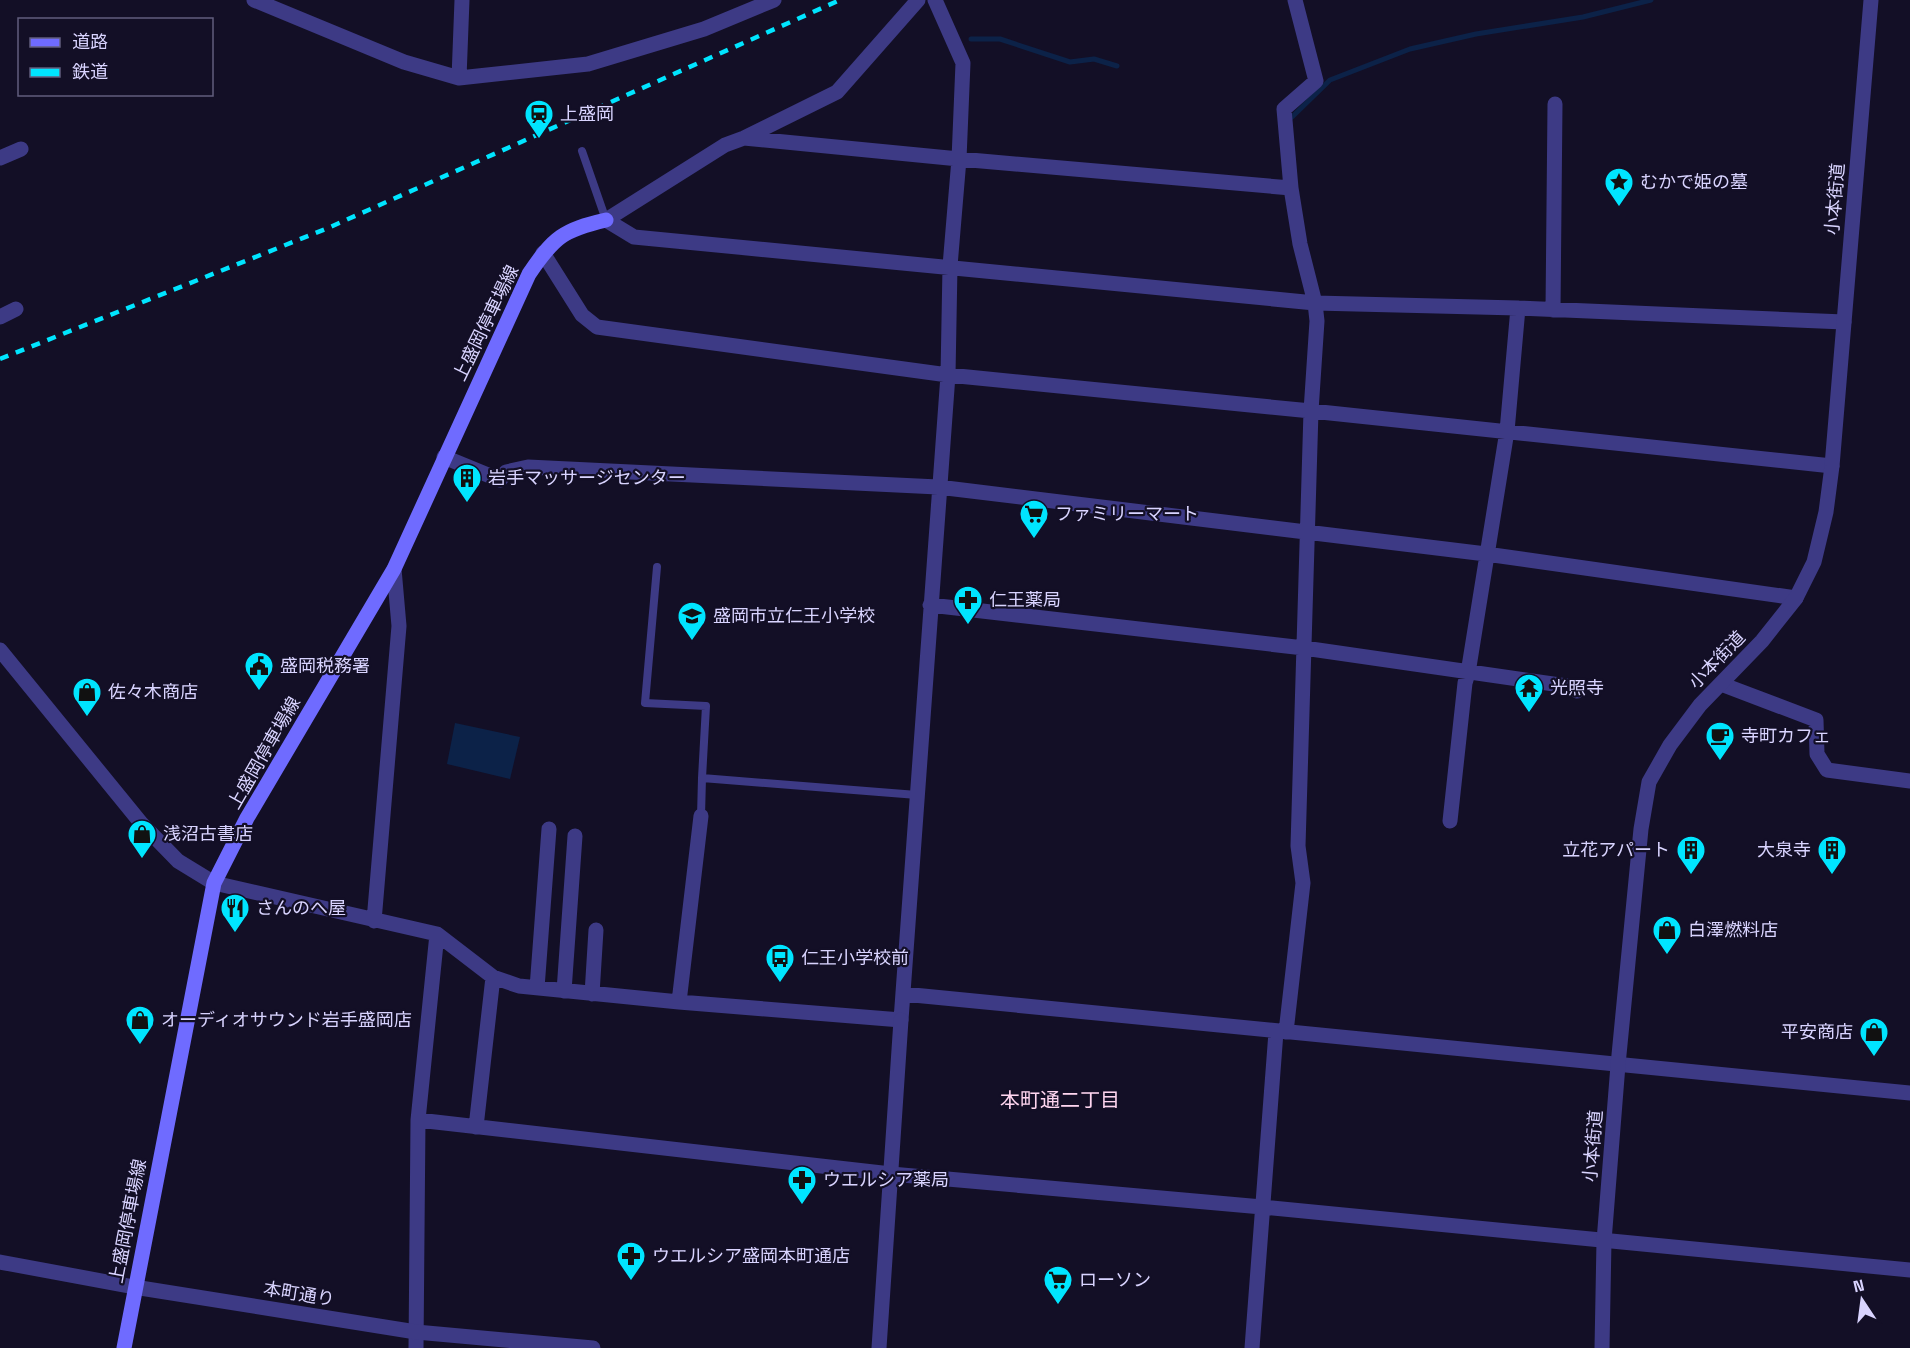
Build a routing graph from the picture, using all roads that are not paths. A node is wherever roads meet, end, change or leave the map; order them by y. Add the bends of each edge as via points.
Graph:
1 (254, 0) edge
2 (462, 0) edge
3 (774, 0) edge
4 (918, 0) edge
5 (935, 0) edge
6 (1295, 0) edge
7 (1871, 0) edge
8 (459, 78) junction
9 (1555, 104) dead end
10 (744, 138) junction
11 (21, 149) dead end
12 (582, 151) dead end
13 (0, 158) edge
14 (959, 159) junction
15 (1291, 188) junction
16 (606, 220) junction
17 (543, 253) junction
18 (950, 266) junction
19 (1315, 303) junction
20 (1518, 308) junction
21 (16, 309) dead end
22 (1553, 310) junction
23 (0, 317) edge
24 (1844, 321) junction
25 (948, 375) junction
26 (1311, 411) junction
27 (1507, 431) junction
28 (444, 457) junction
29 (1832, 466) junction
30 (938, 487) junction
31 (1307, 532) junction
32 (1486, 554) junction
33 (657, 567) dead end
34 (394, 568) junction
35 (1796, 598) junction
36 (930, 605) junction
37 (1304, 648) junction
38 (0, 650) edge
39 (1468, 673) junction
40 (1720, 684) junction
41 (1577, 691) dead end
42 (702, 778) junction
43 (1910, 781) edge
44 (917, 795) junction
45 (701, 816) joint
46 (1450, 821) dead end
47 (549, 829) dead end
48 (575, 836) dead end
49 (214, 883) junction
50 (374, 921) junction
51 (596, 930) dead end
52 (437, 933) junction
53 (493, 977) junction
54 (537, 988) junction
55 (564, 991) junction
56 (592, 994) junction
57 (903, 994) junction
58 (679, 1002) junction
59 (901, 1020) junction
60 (1281, 1032) junction
61 (1618, 1065) junction
62 (1910, 1093) edge
63 (418, 1120) junction
64 (476, 1127) junction
65 (891, 1174) junction
66 (1262, 1207) junction
67 (1604, 1241) junction
68 (0, 1262) edge
69 (1910, 1270) edge
70 (134, 1287) junction
71 (416, 1332) junction
72 (124, 1348) edge
73 (416, 1348) edge
74 (588, 1348) edge
75 (593, 1348) edge
76 (879, 1348) edge
77 (1252, 1348) edge
78 (1602, 1348) edge

1 - 8 street via 404,62
2 - 8 street
3 - 8 street via 704,29 588,64
4 - 10 street via 837,92
5 - 14 street via 963,63
6 - 15 street via 1316,81 1284,110
7 - 24 street, 小本街道
9 - 22 street
10 - 14 street
10 - 16 street via 725,145
11 - 13 street
12 - 16 lane
14 - 15 street
14 - 18 street
15 - 19 street
16 - 17 main road, 上盛岡停車場線 via 561,235
16 - 18 street via 634,237
17 - 25 street via 582,315 597,327
17 - 28 main road, 上盛岡停車場線 via 529,274
18 - 19 street
18 - 25 street
19 - 20 street
19 - 26 street
20 - 22 street
20 - 27 street
21 - 23 street
22 - 24 street
24 - 29 street, 小本街道
25 - 26 street
25 - 30 street
26 - 27 street
26 - 31 street
27 - 29 street
27 - 32 street
28 - 30 street via 500,480 506,472 528,467
28 - 34 main road, 上盛岡停車場線
29 - 35 street, 小本街道 via 1814,562
30 - 31 street
30 - 36 street
31 - 32 street
31 - 37 street
32 - 35 street
32 - 39 street
33 - 42 lane via 645,703 706,706
34 - 49 main road, 上盛岡停車場線
34 - 50 street via 399,626
35 - 40 street, 小本街道
36 - 37 street
36 - 44 street
37 - 39 street
37 - 60 street via 1298,846 1303,883
38 - 49 street via 141,823 178,861
39 - 41 street via 1574,687
39 - 46 street
40 - 43 street via 1816,720 1817,754 1827,770
40 - 61 street, 小本街道 via 1684,725 1649,782
42 - 44 lane
42 - 45 lane
44 - 57 street
45 - 58 street
47 - 54 street
48 - 55 street
49 - 50 street
49 - 70 main road, 上盛岡停車場線
50 - 52 street
51 - 56 street
52 - 53 street
52 - 63 street
53 - 54 street
53 - 64 street
54 - 55 street
55 - 56 street
56 - 58 street
57 - 59 street
57 - 60 street
58 - 59 street
59 - 65 street
60 - 61 street
60 - 66 street
61 - 62 street
61 - 67 street, 小本街道
63 - 64 street
63 - 71 street
64 - 65 street
65 - 66 street
65 - 76 street
66 - 67 street
66 - 77 street
67 - 69 street
67 - 78 street, 小本街道
68 - 70 street, 本町通り
70 - 71 street, 本町通り
70 - 72 main road, 上盛岡停車場線
71 - 73 street
71 - 74 street, 本町通り
74 - 75 street, 本町通り

